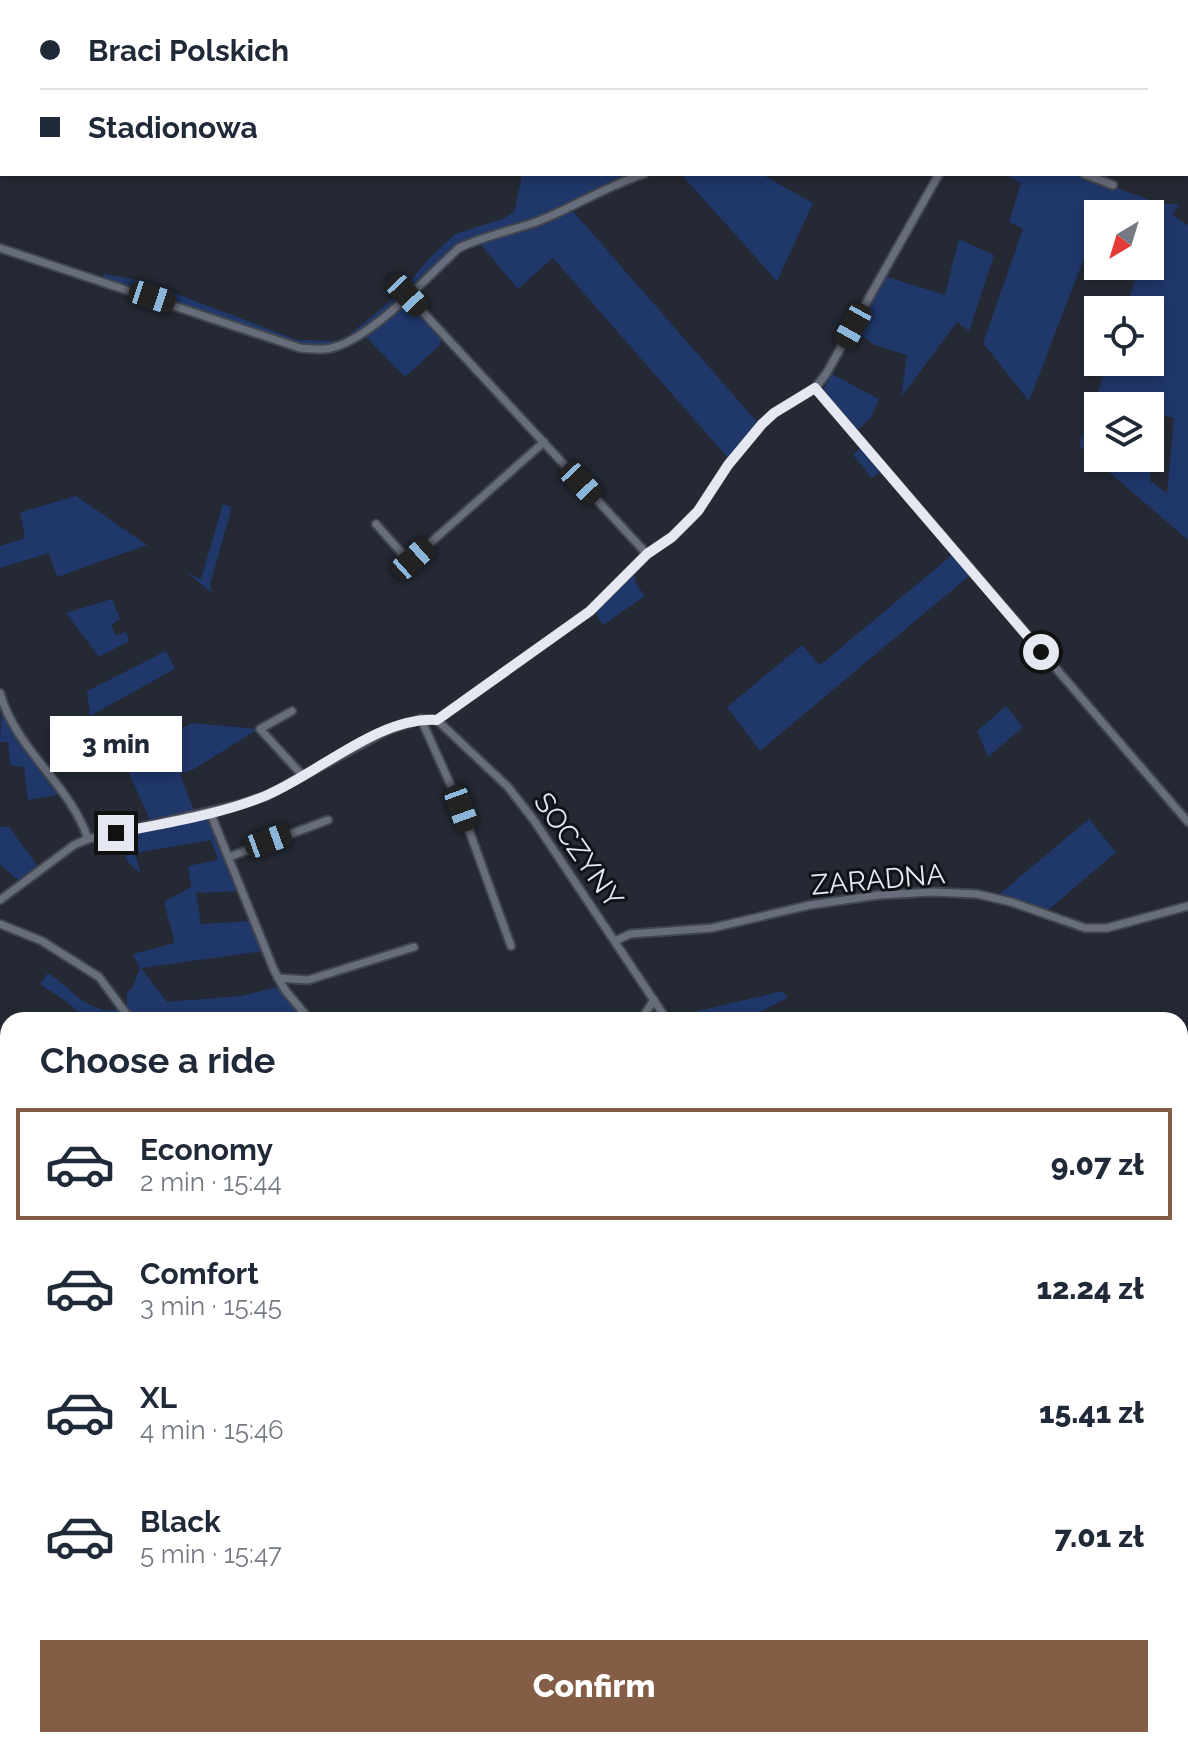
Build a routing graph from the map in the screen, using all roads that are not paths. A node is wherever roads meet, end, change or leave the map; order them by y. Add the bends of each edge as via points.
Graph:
1 (638, 176) edge
2 (938, 176) edge
3 (1089, 176) edge
4 (1113, 185) dead end
5 (0, 248) edge
6 (407, 295) junction
7 (815, 388) junction
8 (544, 442) junction
9 (376, 524) dead end
10 (647, 554) junction
11 (0, 693) edge
12 (292, 711) dead end
13 (421, 719) junction
14 (437, 720) junction
15 (303, 776) junction
16 (210, 812) junction
17 (328, 820) dead end
18 (1188, 822) edge
19 (88, 839) junction
20 (229, 857) junction
21 (0, 900) edge
22 (1188, 906) edge
23 (0, 924) edge
24 (615, 941) junction
25 (511, 946) dead end
26 (414, 947) dead end
27 (278, 978) junction
28 (654, 1000) junction
29 (125, 1012) edge
30 (303, 1012) edge
31 (646, 1012) edge
32 (662, 1012) edge

1 - 6 street via 537,221 459,248
2 - 7 street
3 - 4 street
5 - 6 street via 300,348 322,350 362,336
6 - 8 street
7 - 10 street via 768,418 698,511
7 - 18 street
8 - 9 street via 411,560
8 - 10 street
10 - 14 street via 590,611
11 - 19 street via 9,719 76,810
12 - 15 street via 260,729
13 - 14 street
13 - 15 street via 388,730
13 - 25 street via 461,808
14 - 24 street, SOCZYNY via 508,787
15 - 16 street via 266,796
16 - 19 street
16 - 20 street
17 - 20 street
19 - 21 street
20 - 27 street
22 - 24 street, ZARADNA via 1107,928 1085,928 977,894 905,893 810,905 712,928 630,934
23 - 29 street via 42,941 99,977
24 - 28 street, SOCZYNY
26 - 27 street via 308,980
27 - 30 street
28 - 31 street
28 - 32 street, SOCZYNY

